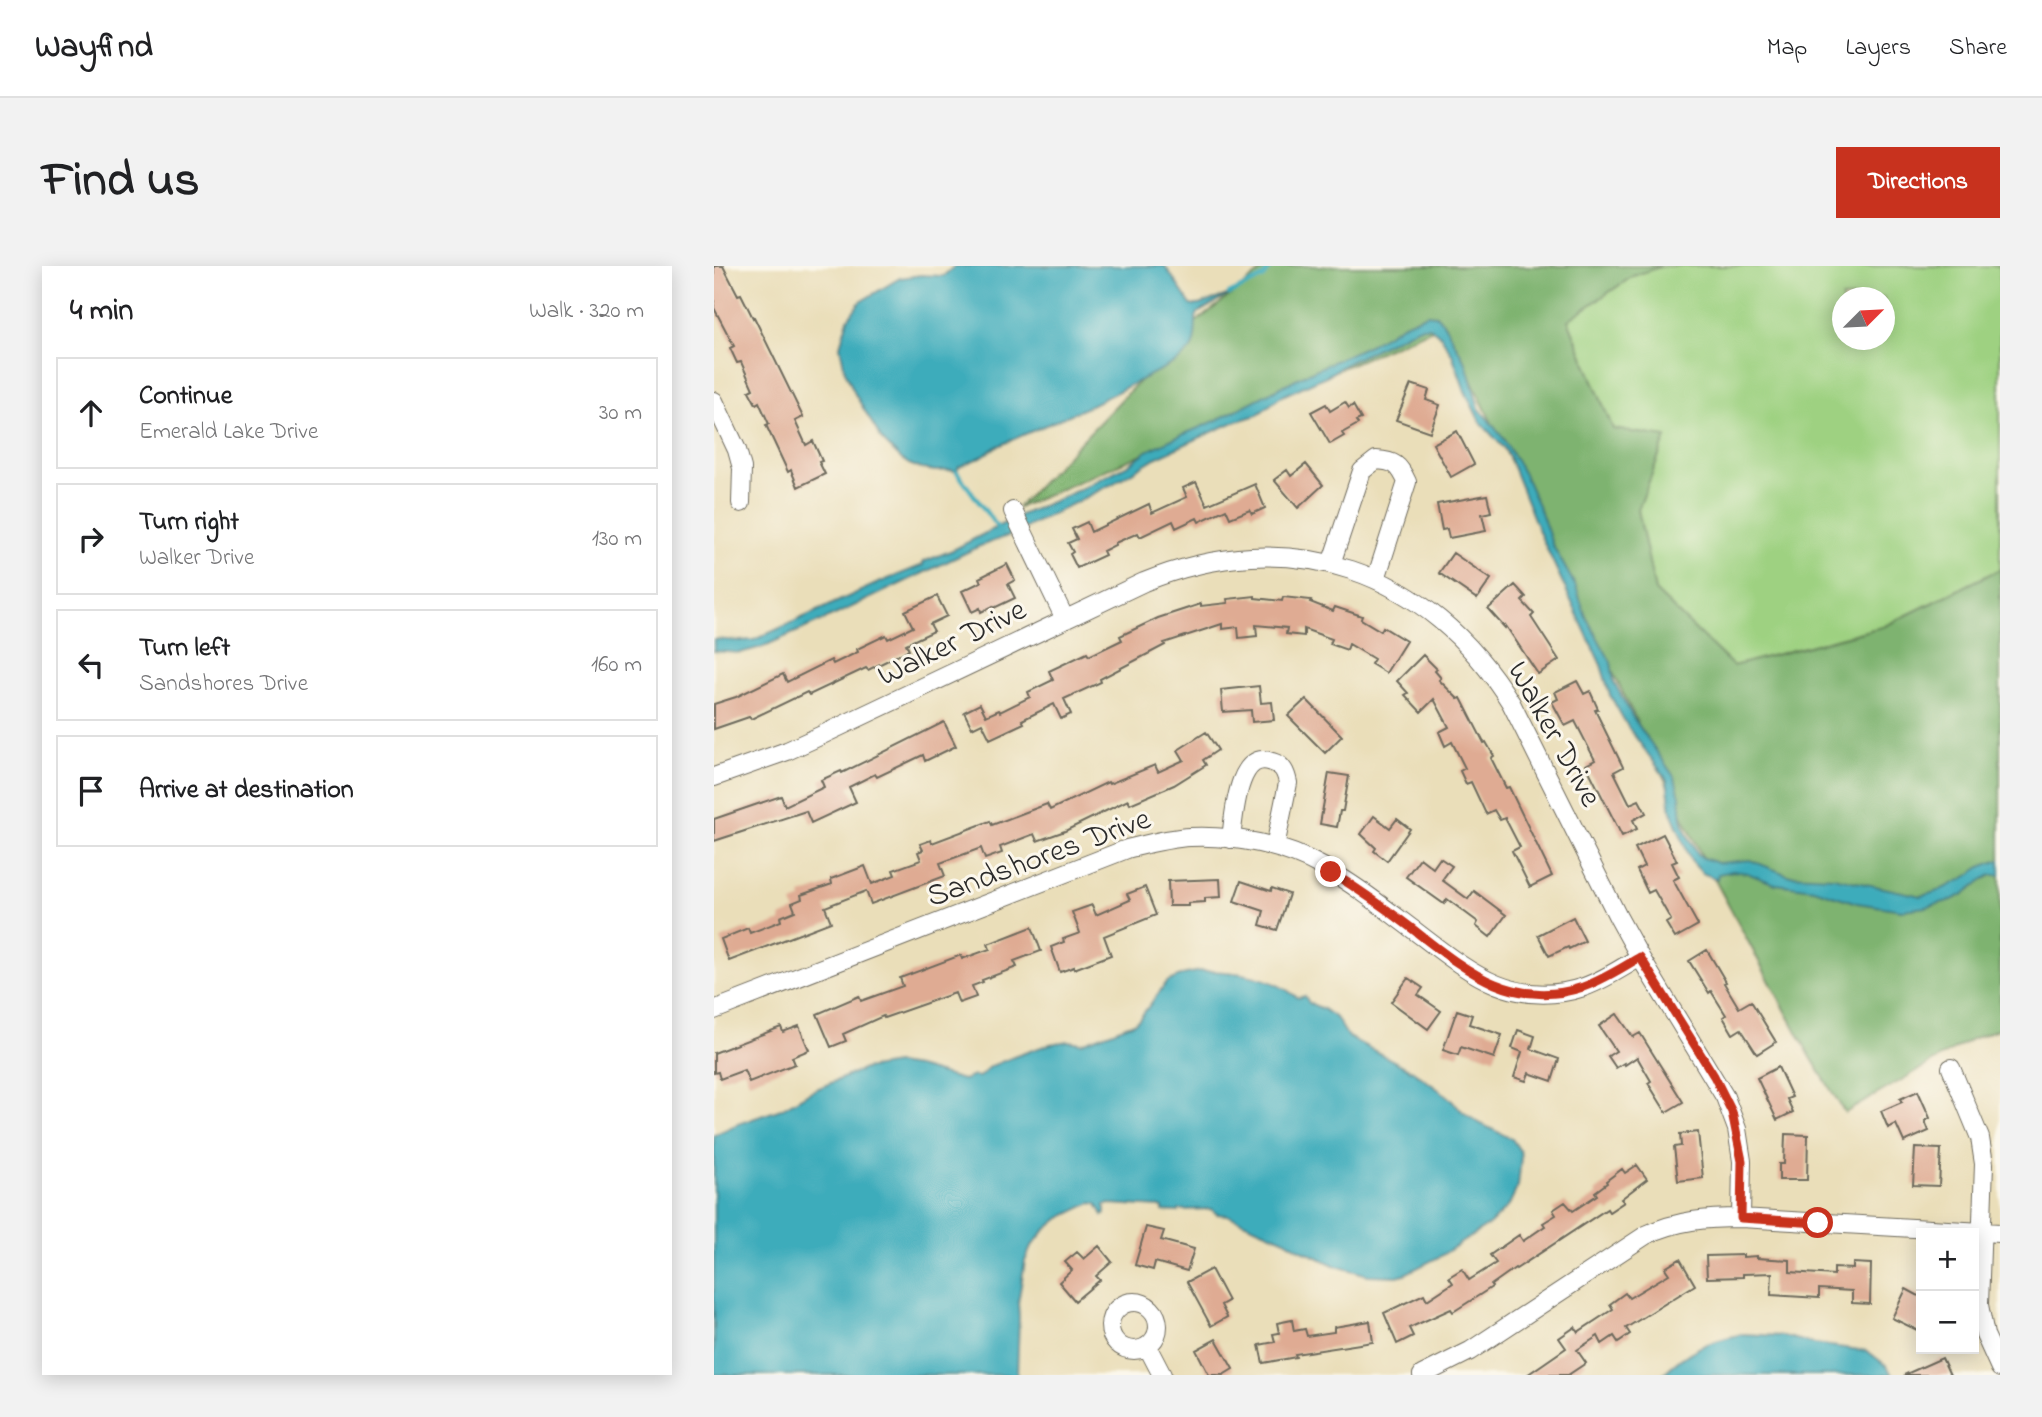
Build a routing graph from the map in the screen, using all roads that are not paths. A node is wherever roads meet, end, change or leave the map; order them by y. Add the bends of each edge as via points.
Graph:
1 (714, 401) edge
2 (741, 503) dead end
3 (1013, 511) dead end
4 (1331, 564) junction
5 (1376, 579) junction
6 (1065, 619) junction
7 (714, 776) edge
8 (1231, 839) junction
9 (1275, 847) junction
10 (1640, 957) junction
11 (714, 1010) edge
12 (1951, 1068) dead end
13 (1741, 1218) junction
14 (1991, 1233) edge
15 (1147, 1346) dead end
16 (2000, 1368) edge
17 (1162, 1375) edge
18 (1422, 1375) edge

1 - 2 street via 737,450
3 - 6 street
4 - 5 street, Walker Drive
4 - 5 street via 1362,471 1376,460 1391,461 1407,482
4 - 6 street, Walker Drive via 1274,555 1221,559 1156,577
5 - 10 street, Walker Drive via 1444,622 1494,675
6 - 7 street, Walker Drive via 787,751
8 - 9 street, Sandshores Drive
8 - 9 street via 1241,779 1252,764 1266,760 1281,767 1288,783
8 - 11 street, Sandshores Drive via 1189,837 1127,849
9 - 10 street, Sandshores Drive via 1322,866 1466,970 1507,988 1537,993 1581,987
10 - 13 street, Walker Drive via 1732,1112 1742,1161
12 - 14 street via 1980,1138
13 - 14 street
13 - 18 street via 1690,1220 1654,1231 1470,1351
14 - 16 street via 1979,1305 1985,1335
15 - 17 street

